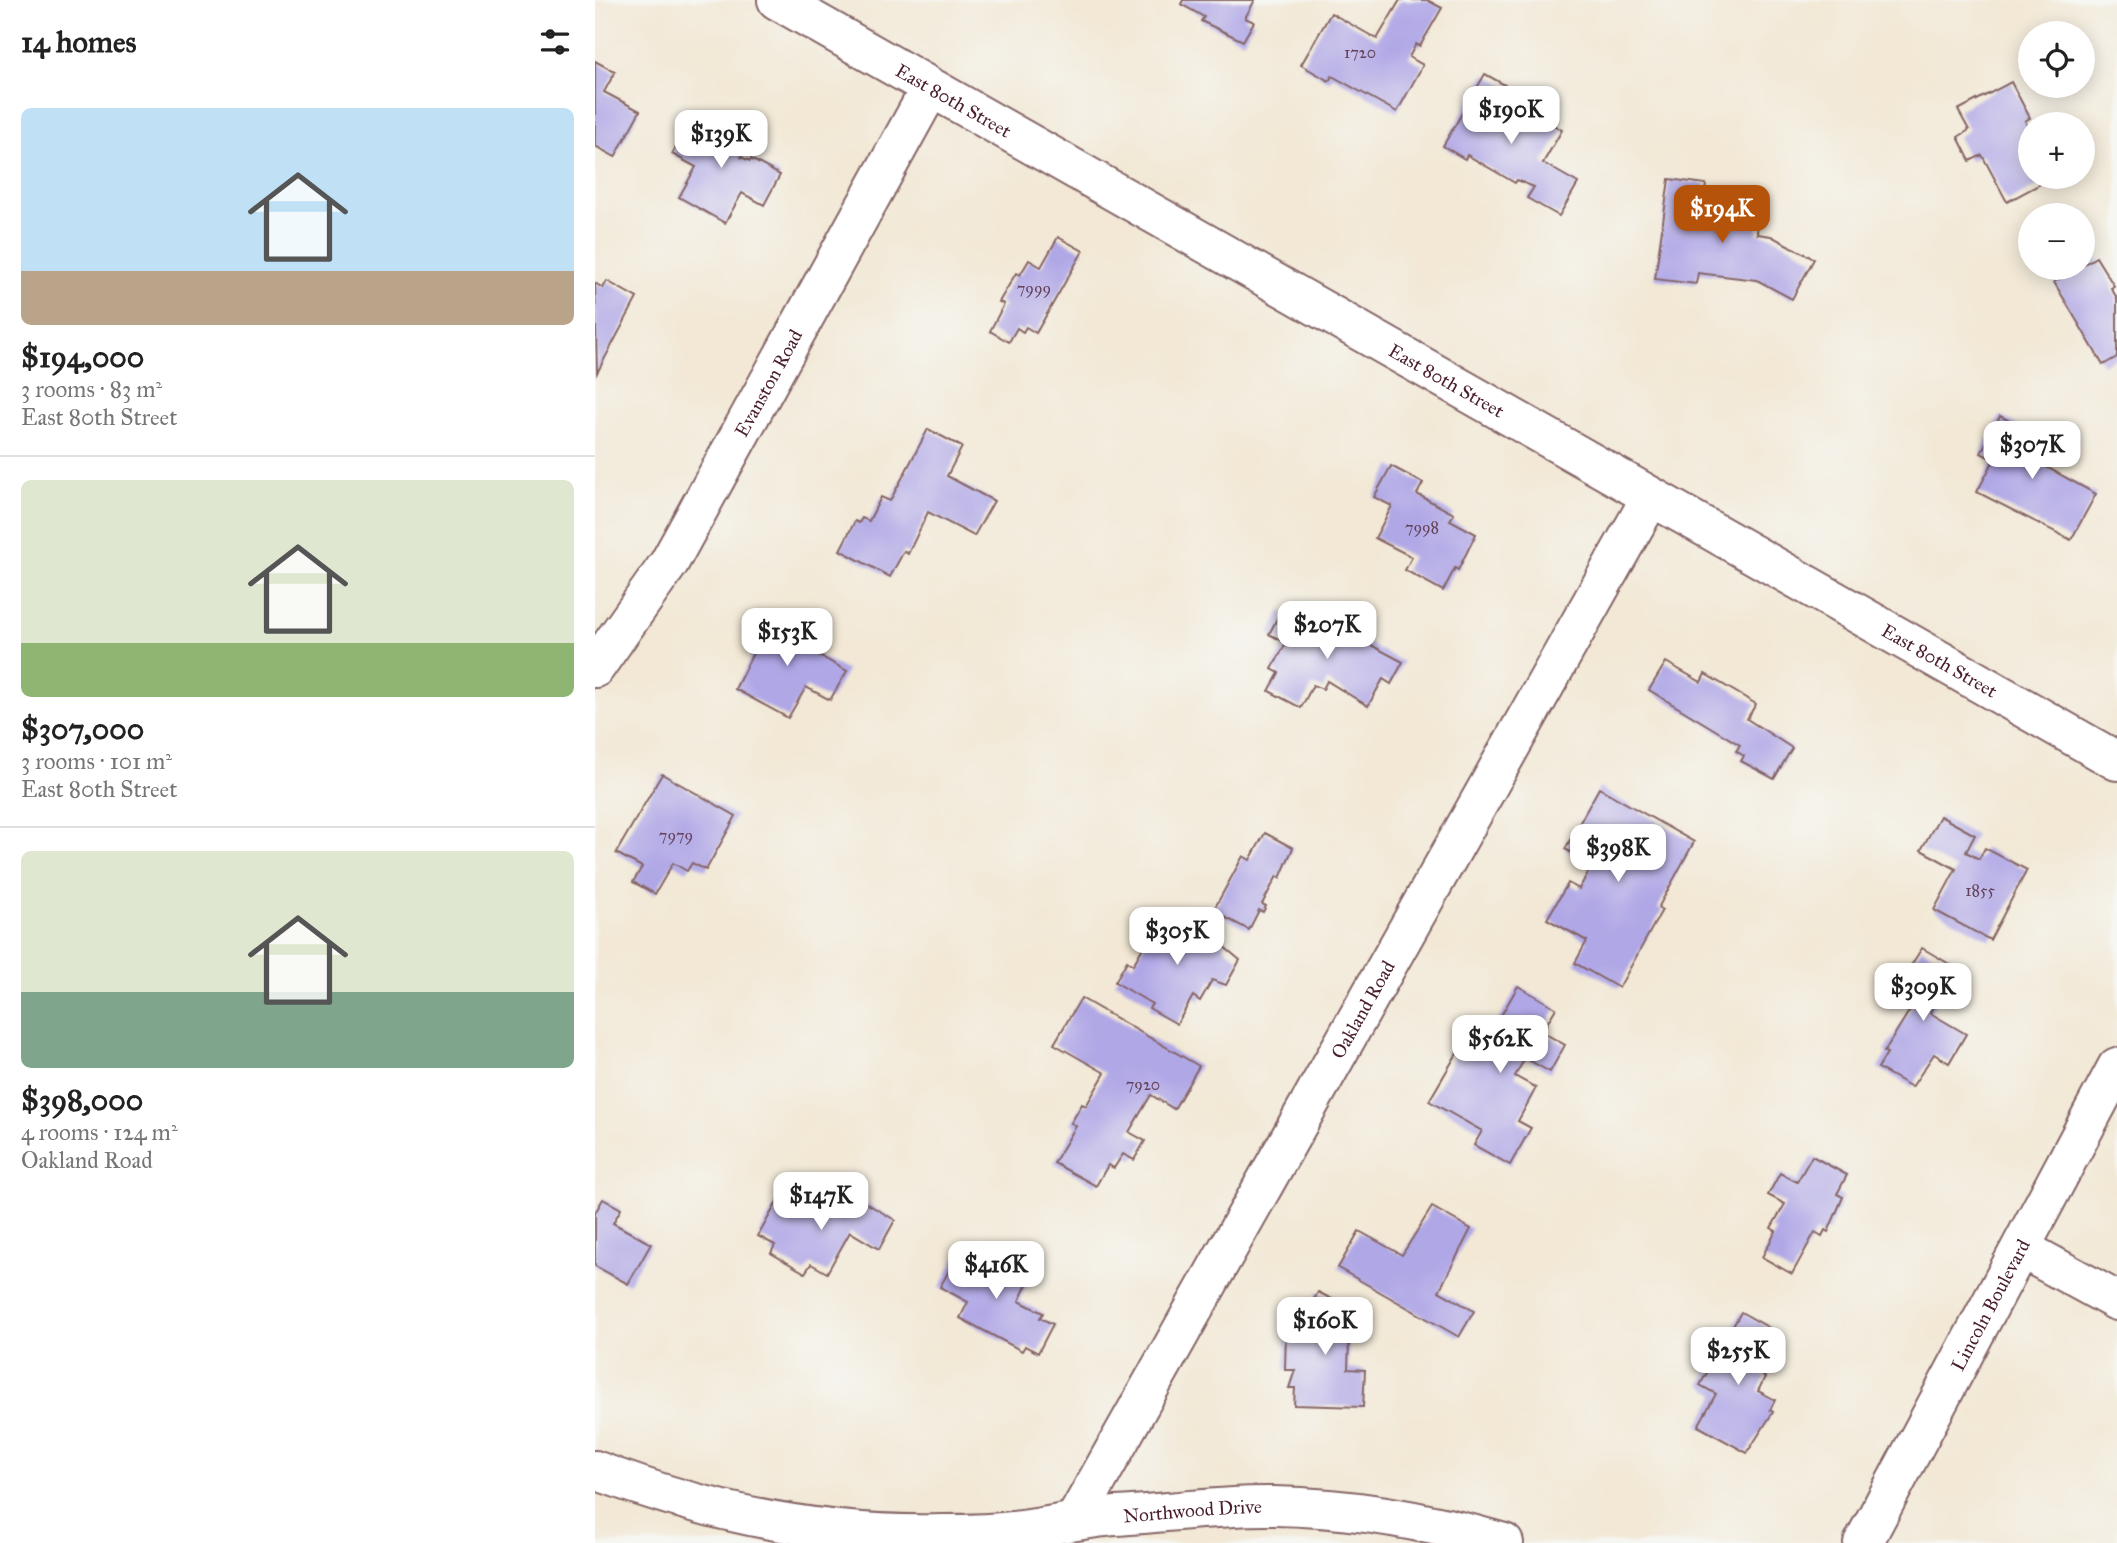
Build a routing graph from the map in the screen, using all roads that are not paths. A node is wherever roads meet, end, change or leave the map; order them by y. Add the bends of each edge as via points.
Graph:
1 (777, 0) edge
2 (930, 89) junction
3 (1651, 497) junction
4 (595, 668) edge
5 (2117, 761) edge
6 (2117, 1067) edge
7 (2022, 1249) junction
8 (2117, 1301) edge
9 (595, 1470) edge
10 (1075, 1520) junction
11 (1504, 1543) edge
12 (1863, 1543) edge

1 - 2 street, East 80th Street
2 - 3 street, East 80th Street
2 - 4 street, Evanston Road via 669,563
3 - 5 street, East 80th Street
3 - 10 street, Oakland Road
6 - 7 street, Lincoln Boulevard
7 - 8 street
7 - 12 street, Lincoln Boulevard
9 - 10 street, Northwood Drive via 721,1510 837,1529 940,1534 1022,1530
10 - 11 street, Northwood Drive via 1223,1507 1321,1508 1430,1524

